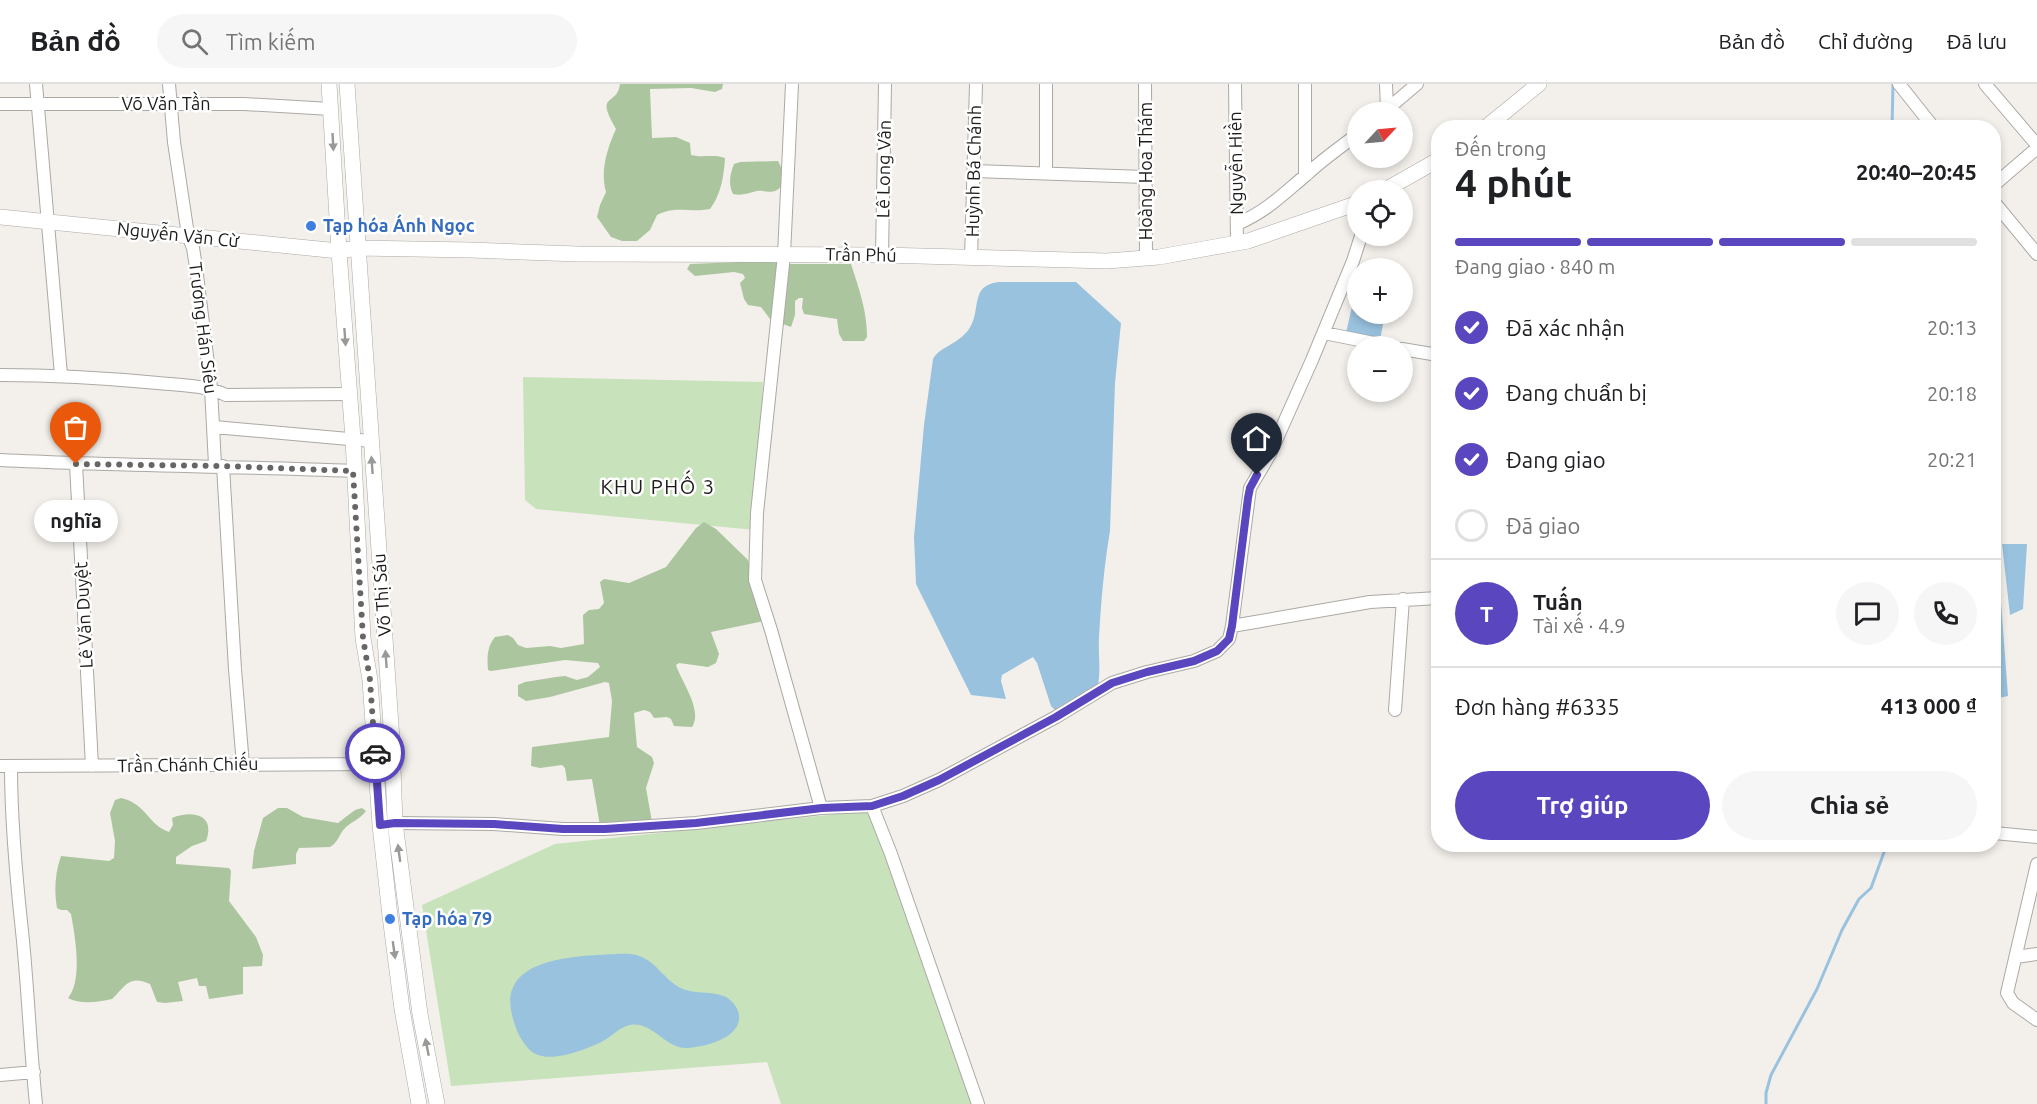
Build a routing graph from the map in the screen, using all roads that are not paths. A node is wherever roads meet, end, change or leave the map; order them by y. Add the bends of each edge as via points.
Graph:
1 (36, 84) edge
2 (169, 84) edge
3 (329, 84) edge
4 (347, 84) edge
5 (792, 84) edge
6 (885, 84) edge
7 (976, 84) edge
8 (1046, 84) edge
9 (1145, 84) edge
10 (1235, 84) edge
11 (1305, 84) edge
12 (1386, 84) edge
13 (1417, 84) edge
14 (1539, 84) edge
15 (1899, 84) edge
16 (1985, 84) edge
17 (1386, 102) edge
18 (1396, 102) edge
19 (170, 103) junction
20 (0, 104) edge
21 (37, 104) junction
22 (331, 109) junction
23 (1495, 120) edge
24 (1928, 120) edge
25 (1347, 143) edge
26 (2037, 146) edge
27 (1431, 164) edge
28 (974, 171) junction
29 (1046, 173) junction
30 (1305, 176) junction
31 (1145, 177) junction
32 (2001, 179) edge
33 (1403, 180) edge
34 (1347, 207) edge
35 (2001, 210) edge
36 (0, 217) edge
37 (46, 221) junction
38 (1237, 224) junction
39 (188, 236) junction
40 (1238, 243) junction
41 (1357, 246) edge
42 (357, 248) junction
43 (339, 251) junction
44 (2037, 254) edge
45 (784, 255) junction
46 (882, 255) junction
47 (971, 258) junction
48 (1146, 258) junction
49 (1324, 333) junction
50 (1347, 338) edge
51 (1413, 351) edge
52 (1431, 354) edge
53 (0, 375) edge
54 (61, 375) junction
55 (211, 388) junction
56 (349, 394) junction
57 (214, 427) junction
58 (353, 439) junction
59 (371, 441) junction
60 (0, 460) edge
61 (76, 464) junction
62 (219, 466) junction
63 (353, 471) junction
64 (1431, 598) edge
65 (1403, 599) junction
66 (1232, 626) junction
67 (1395, 711) dead end
68 (376, 764) junction
69 (243, 765) junction
70 (5, 766) edge
71 (92, 766) junction
72 (872, 806) junction
73 (822, 808) junction
74 (388, 824) junction
75 (2001, 834) edge
76 (2037, 837) edge
77 (2036, 868) edge
78 (2037, 954) edge
79 (2016, 957) junction
80 (2037, 1020) edge
81 (34, 1072) junction
82 (0, 1075) edge
83 (36, 1104) edge
84 (419, 1104) edge
85 (437, 1104) edge
86 (978, 1104) edge

1 - 21 street
2 - 19 street, Trương Hán Siêu
3 - 22 main road, Võ Thị Sáu
4 - 42 main road, Võ Thị Sáu
5 - 45 street
6 - 46 street, Lê Long Vân
7 - 28 street, Huỳnh Bá Chánh
8 - 29 street
9 - 31 street, Hoàng Hoa Thám
10 - 38 street, Nguyễn Hiền
11 - 30 street
12 - 17 street
13 - 18 street
14 - 23 main road
15 - 24 street
16 - 26 street
19 - 21 street, Võ Văn Tần
19 - 22 street, Võ Văn Tần
19 - 39 street, Trương Hán Siêu
20 - 21 street, Võ Văn Tần
21 - 37 street
22 -> 43 main road, Võ Thị Sáu
25 - 30 street
26 - 32 street
27 - 33 main road
28 - 29 street
28 - 47 street, Huỳnh Bá Chánh
29 - 31 street
30 - 38 street via 1265,210
31 - 48 street, Hoàng Hoa Thám
34 - 40 main road, Trần Phú
35 - 44 street
36 - 37 main road, Nguyễn Văn Cừ
37 - 39 main road, Nguyễn Văn Cừ
37 - 54 street
38 - 40 street, Nguyễn Hiền
39 - 43 main road, Nguyễn Văn Cừ
39 - 55 street, Trương Hán Siêu via 196,267
40 - 48 main road, Trần Phú
41 - 49 street
42 - 43 main road, Nguyễn Văn Cừ
42 - 45 main road, Trần Phú
42 - 59 main road, Võ Thị Sáu
43 -> 56 main road, Võ Thị Sáu
45 - 46 main road, Trần Phú
45 - 73 street via 757,513 755,580
46 - 47 main road, Trần Phú
47 - 48 main road, Trần Phú
49 - 50 street
49 - 66 street via 1270,454 1250,488
51 - 52 street
53 - 54 street
54 - 55 street
55 - 56 street via 226,395
55 - 57 street, Trương Hán Siêu
56 - 58 main road, Võ Thị Sáu
57 - 58 street
57 - 62 street, Trương Hán Siêu
58 - 59 street
58 - 63 main road, Võ Thị Sáu
74 -> 59 main road, Võ Thị Sáu via 392,740
60 - 61 street
61 - 62 street
61 - 71 street, Lê Văn Duyệt
62 - 63 street
62 - 69 street, Trương Hán Siêu
63 - 68 main road, Võ Thị Sáu via 363,638
64 - 65 street
65 - 66 street via 1314,610
65 - 67 street
66 - 72 street via 1229,639 1217,651 1112,683 939,780
68 - 69 street, Trần Chánh Chiếu
68 - 74 main road, Võ Thị Sáu
69 - 71 street, Trần Chánh Chiếu
70 - 71 street, Trần Chánh Chiếu
70 - 81 street
72 - 73 street
72 - 86 street
73 - 74 street via 605,829
74 -> 84 main road, Võ Thị Sáu via 402,1009
85 -> 74 main road, Võ Thị Sáu
75 - 76 street
77 - 79 street
78 - 79 street
79 - 80 street via 2008,996
81 - 82 street
81 - 83 street

